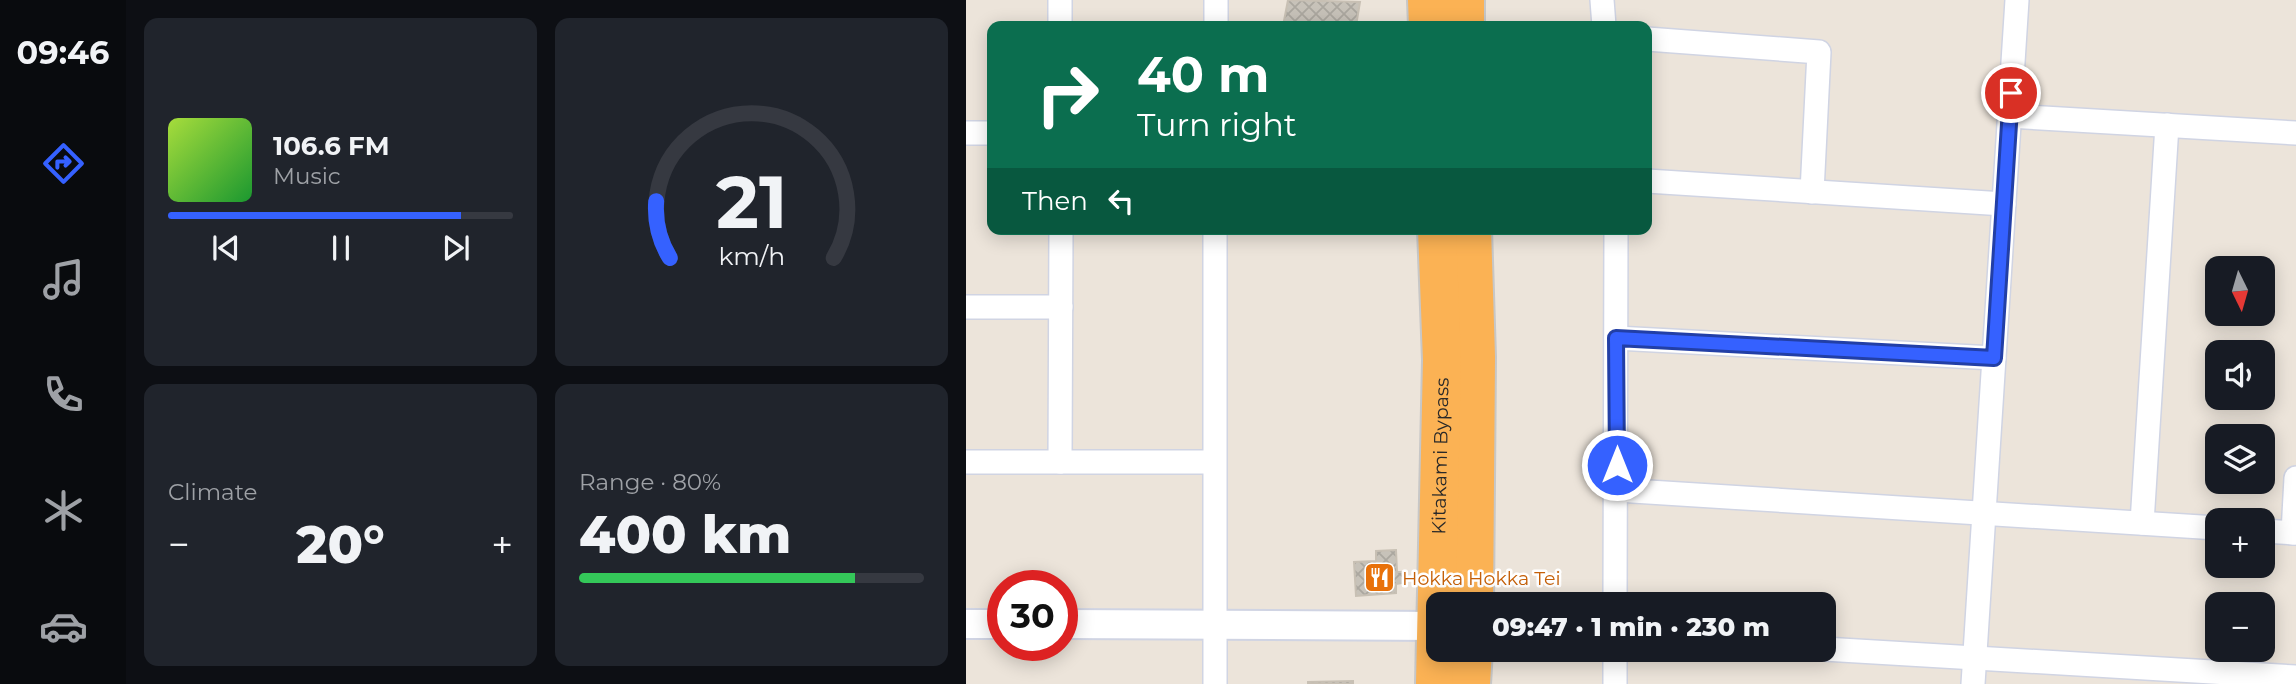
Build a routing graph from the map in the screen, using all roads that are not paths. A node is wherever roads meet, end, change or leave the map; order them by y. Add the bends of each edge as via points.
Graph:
1 (1060, 0) edge
2 (1216, 0) edge
3 (1427, 0) edge
4 (1465, 0) edge
5 (1602, 0) edge
6 (2017, 0) edge
7 (1060, 21) edge
8 (1216, 21) edge
9 (1429, 21) edge
10 (1465, 21) edge
11 (1604, 21) edge
12 (1652, 39) edge
13 (2009, 116) junction
14 (2167, 125) junction
15 (966, 133) edge
16 (987, 133) edge
17 (2296, 133) edge
18 (1652, 181) edge
19 (1812, 192) junction
20 (2004, 204) junction
21 (1061, 235) edge
22 (1215, 235) edge
23 (1437, 235) edge
24 (1472, 235) edge
25 (1616, 235) edge
26 (966, 307) edge
27 (1061, 307) junction
28 (1616, 338) junction
29 (1994, 358) junction
30 (966, 462) edge
31 (1060, 462) junction
32 (1214, 462) junction
33 (2296, 478) edge
34 (1617, 490) junction
35 (1984, 513) junction
36 (2142, 523) junction
37 (2205, 527) edge
38 (2275, 532) edge
39 (2294, 533) edge
40 (1439, 592) edge
41 (1474, 592) edge
42 (1615, 592) edge
43 (966, 624) edge
44 (987, 624) edge
45 (1078, 624) edge
46 (1216, 625) junction
47 (1426, 626) edge
48 (1836, 650) edge
49 (1974, 657) junction
50 (1436, 662) edge
51 (1472, 662) edge
52 (1615, 662) edge
53 (2296, 677) edge
54 (1215, 684) edge
55 (1434, 684) edge
56 (1471, 684) edge
57 (1615, 684) edge
58 (1973, 684) edge

1 - 7 street
2 - 8 street
3 - 9 highway
4 - 10 highway
5 - 11 street
6 - 13 street
12 - 19 street via 1819,52
13 - 14 street
13 - 20 street
14 - 17 street
14 - 36 street
15 - 16 street
18 - 19 street
19 - 20 street
20 - 29 street
21 - 27 street
22 - 32 street
23 - 40 highway, Kitakami Bypass via 1442,360
24 - 41 highway, Kitakami Bypass
25 - 28 street
26 - 27 street
27 - 31 street
28 - 29 street
28 - 34 street
29 - 35 street
30 - 31 street
31 - 32 street
32 - 46 street
33 - 39 street
34 - 35 street
34 - 42 street
35 - 36 street
35 - 49 street
36 - 37 street
38 - 39 street
43 - 44 street
45 - 46 street
46 - 47 street
46 - 54 street
48 - 49 street
49 - 53 street
49 - 58 street
50 - 55 highway, Kitakami Bypass
51 - 56 highway
52 - 57 street

